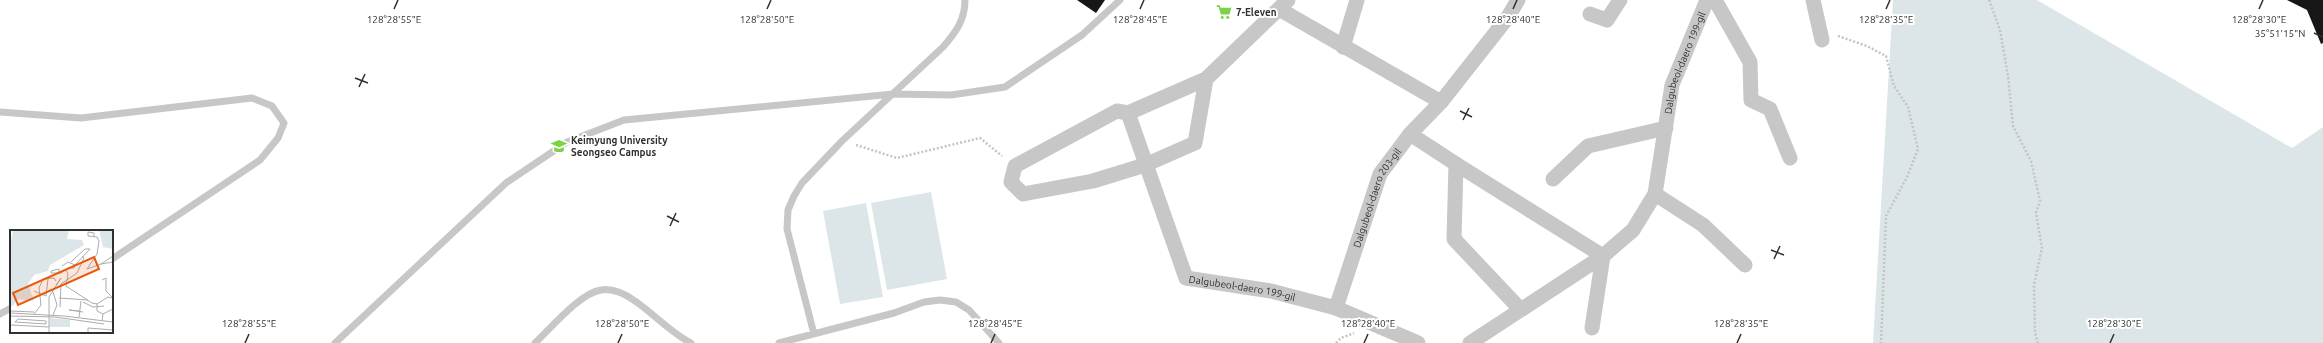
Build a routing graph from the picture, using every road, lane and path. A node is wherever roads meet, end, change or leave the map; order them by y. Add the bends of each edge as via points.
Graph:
1 (965, 0) edge
2 (1120, 0) edge
3 (1357, 0) edge
4 (1518, 0) edge
5 (1620, 0) edge
6 (1707, 0) edge
7 (1715, 0) edge
8 (1813, 0) edge
9 (1989, 0) edge
10 (1283, 4) edge
11 (1590, 14) dead end
12 (1822, 40) joint
13 (1343, 47) junction
14 (1206, 79) junction
15 (893, 94) junction
16 (1441, 102) junction
17 (0, 112) edge
18 (1128, 113) junction
19 (1666, 128) junction
20 (1410, 134) junction
21 (842, 141) junction
22 (1790, 158) dead end
23 (1456, 164) junction
24 (1145, 165) junction
25 (1015, 166) junction
26 (1553, 178) dead end
27 (1655, 194) junction
28 (1602, 256) junction
29 (113, 258) edge
30 (1745, 265) dead end
31 (1336, 308) junction
32 (10, 309) edge
33 (1520, 309) junction
34 (0, 314) edge
35 (1592, 328) dead end
36 (814, 334) junction
37 (990, 340) edge
38 (336, 343) edge
39 (535, 343) edge
40 (691, 343) edge
41 (779, 343) edge
42 (999, 343) edge
43 (1418, 343) edge
44 (1470, 343) edge
45 (1881, 343) edge
46 (2038, 343) edge

1 - 15 lane via 965,12 957,31
2 - 15 lane via 1082,35 1004,87 951,96
3 - 13 street
4 - 16 street, Dalgubeol-daero 203-gil via 1508,17
5 - 11 street via 1607,20
6 - 19 street, Dalgubeol-daero 199-gil via 1672,85
7 - 22 street, Dalgubeol-daero 199-gil via 1750,62 1751,100 1770,108
8 - 12 street
9 - 46 path via 2000,30 2013,126 2031,161 2040,201 2036,213 2042,248 2034,285 2035,333
10 - 13 street
10 - 14 street
12 - 45 path via 1828,33 1867,46 1886,56 1894,86 1908,107 1918,149 1907,177 1886,216
13 - 16 street
14 - 18 street
14 - 24 street via 1195,143
15 - 21 lane
15 - 38 lane via 624,120 567,142 506,183
16 - 20 street, Dalgubeol-daero 203-gil
17 - 29 lane via 81,118 252,98 272,106 284,123 278,138 260,160
18 - 24 street, Dalgubeol-daero 199-gil
18 - 25 street via 1117,111
19 - 26 street, Dalgubeol-daero 199-gil via 1588,146
19 - 27 street, Dalgubeol-daero 199-gil
20 - 23 street
20 - 31 street, Dalgubeol-daero 203-gil via 1380,174
21 - 25 path via 897,158 980,138
21 - 36 lane via 802,183 788,210 787,228
23 - 28 street
23 - 33 street via 1454,239
24 - 25 street via 1093,181 1023,194 1011,182
24 - 31 street, Dalgubeol-daero 199-gil via 1186,278 1272,290
27 - 28 street, Dalgubeol-daero 199-gil via 1633,230
27 - 30 street via 1703,225
28 - 33 street, Dalgubeol-daero 199-gil
28 - 35 street
31 - 43 street, Dalgubeol-daero 199-gil
32 - 34 lane
33 - 44 street, Dalgubeol-daero 199-gil
36 - 37 lane via 894,313 924,302 940,300 956,302 969,310
36 - 41 lane
37 - 42 lane
39 - 40 lane via 587,296 609,289 635,301

